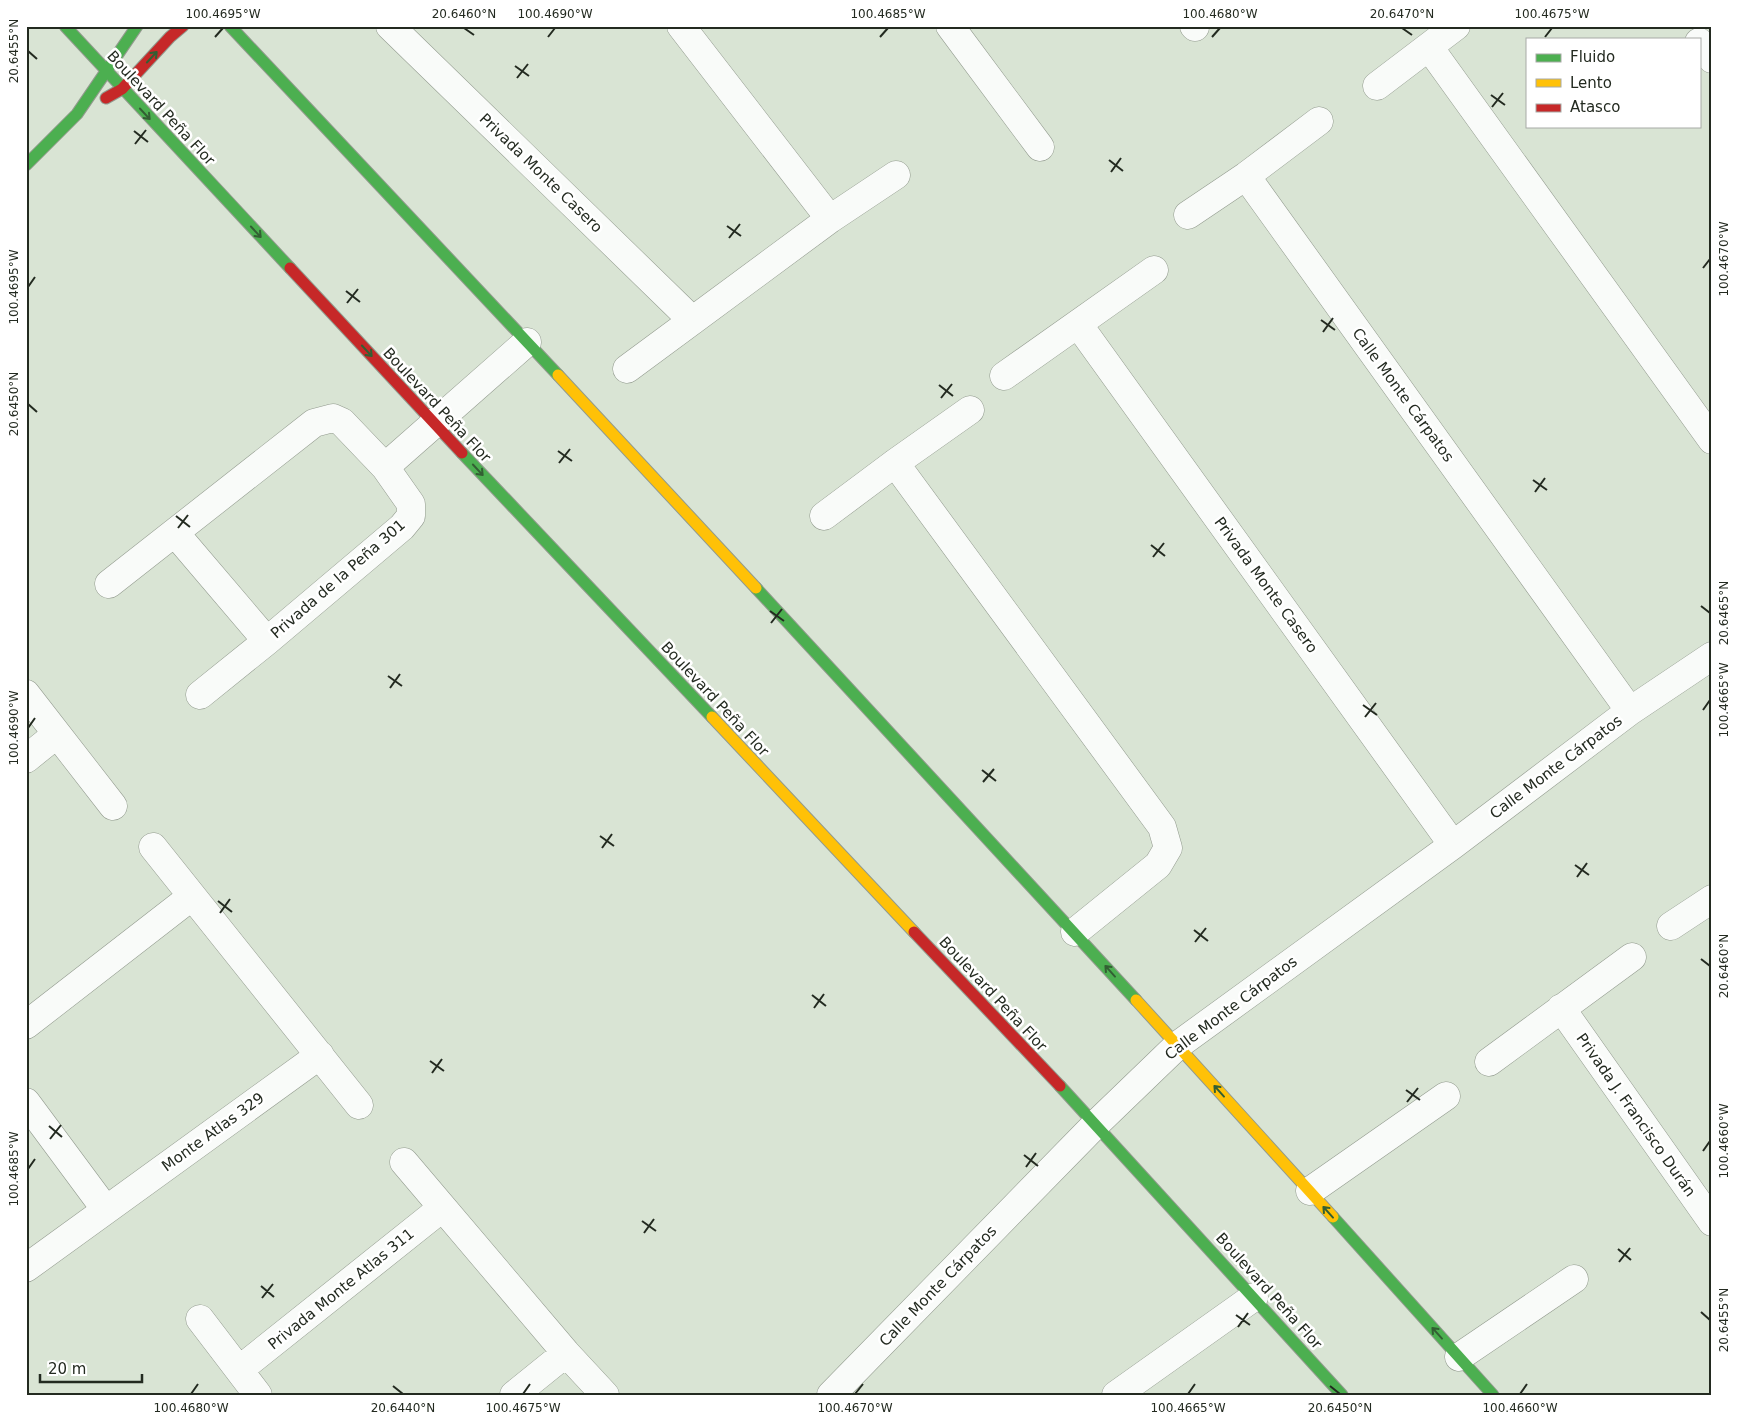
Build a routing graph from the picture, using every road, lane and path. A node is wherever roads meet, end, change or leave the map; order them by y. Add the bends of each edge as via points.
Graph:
1 (65, 26) edge
2 (137, 26) edge
3 (183, 26) edge
4 (230, 26) edge
5 (390, 26) edge
6 (681, 26) edge
7 (950, 26) edge
8 (1456, 26) edge
9 (1687, 26) edge
10 (1696, 38) edge
11 (1700, 43) edge
12 (1429, 47) junction
13 (1712, 59) edge
14 (107, 71) junction
15 (1377, 86) dead end
16 (122, 89) junction
17 (77, 114) junction
18 (1319, 122) dead end
19 (1040, 147) dead end
20 (26, 165) edge
21 (896, 174) dead end
22 (1246, 176) junction
23 (1188, 215) dead end
24 (830, 219) junction
25 (1154, 270) dead end
26 (692, 320) junction
27 (1078, 324) junction
28 (527, 342) junction
29 (627, 369) dead end
30 (1004, 376) dead end
31 (970, 410) dead end
32 (434, 423) junction
33 (1712, 440) edge
34 (895, 463) junction
35 (384, 466) junction
36 (824, 516) dead end
37 (175, 533) junction
38 (109, 584) dead end
39 (267, 641) junction
40 (1712, 656) edge
41 (26, 694) edge
42 (200, 695) dead end
43 (1630, 711) junction
44 (57, 734) junction
45 (26, 759) edge
46 (113, 806) dead end
47 (1454, 845) junction
48 (153, 848) dead end
49 (192, 896) junction
50 (1712, 899) edge
51 (1671, 926) dead end
52 (1075, 932) junction
53 (1632, 957) dead end
54 (1561, 1008) junction
55 (26, 1025) edge
56 (1178, 1045) junction
57 (320, 1054) junction
58 (1489, 1062) dead end
59 (1446, 1096) dead end
60 (26, 1102) edge
61 (359, 1105) dead end
62 (1096, 1124) junction
63 (404, 1162) dead end
64 (1310, 1191) junction
65 (442, 1208) junction
66 (106, 1210) junction
67 (1712, 1222) edge
68 (26, 1268) edge
69 (1574, 1279) dead end
70 (1254, 1297) junction
71 (200, 1319) dead end
72 (566, 1353) junction
73 (1459, 1357) junction
74 (239, 1370) junction
75 (845, 1390) edge
76 (258, 1395) edge
77 (514, 1395) edge
78 (605, 1395) edge
79 (1116, 1395) edge
80 (1342, 1395) edge
81 (1493, 1395) edge

1 - 14 main road, Boulevard Peña Flor
2 - 14 main road
16 -> 3 main road
4 - 28 main road
5 - 26 street, Privada Monte Casero
6 - 24 street
7 - 19 street
8 - 12 street
9 - 10 street
11 - 13 street
12 - 15 street
12 - 33 street
14 - 16 main road, Boulevard Peña Flor
14 - 17 main road
16 - 17 main road
16 -> 32 main road, Boulevard Peña Flor
17 - 20 main road
18 - 22 street
21 - 24 street
22 - 23 street
22 - 43 street, Calle Monte Cárpatos
24 - 26 street
25 - 27 street
26 - 29 street
27 - 30 street
27 - 47 street, Privada Monte Casero
28 - 32 street
28 - 52 main road
31 - 34 street
32 - 35 street
32 -> 62 main road, Boulevard Peña Flor
34 - 36 street
34 - 52 street via 1162,826 1168,848 1158,865
35 - 37 street, Privada de la Peña 301 via 342,422 333,418 314,423
35 - 39 street, Privada de la Peña 301 via 411,504 411,516
37 - 38 street, Privada de la Peña 301
37 - 39 street, Privada de la Peña 301
39 - 42 street, Privada de la Peña 301
40 - 43 street, Calle Monte Cárpatos
41 - 44 street
43 - 47 street, Calle Monte Cárpatos
44 - 45 street
44 - 46 street
47 - 56 street, Calle Monte Cárpatos
48 - 49 street
49 - 55 street
49 - 57 street
50 - 51 street
56 -> 52 main road
53 - 54 street
54 - 58 street
54 - 67 street, Privada J. Francisco Durán
56 - 62 street, Calle Monte Cárpatos
64 -> 56 main road
57 - 61 street
57 - 66 street, Monte Atlas 329
59 - 64 street
60 - 66 street
62 - 70 main road, Boulevard Peña Flor
62 - 75 street, Calle Monte Cárpatos
63 - 65 street
73 -> 64 main road
65 - 72 street
65 - 74 street, Privada Monte Atlas 311
66 - 68 street, Monte Atlas 329
69 - 73 street
70 - 79 street
70 - 80 main road, Boulevard Peña Flor
71 - 74 street
72 - 77 street
72 - 78 street
73 - 81 main road
74 - 76 street

